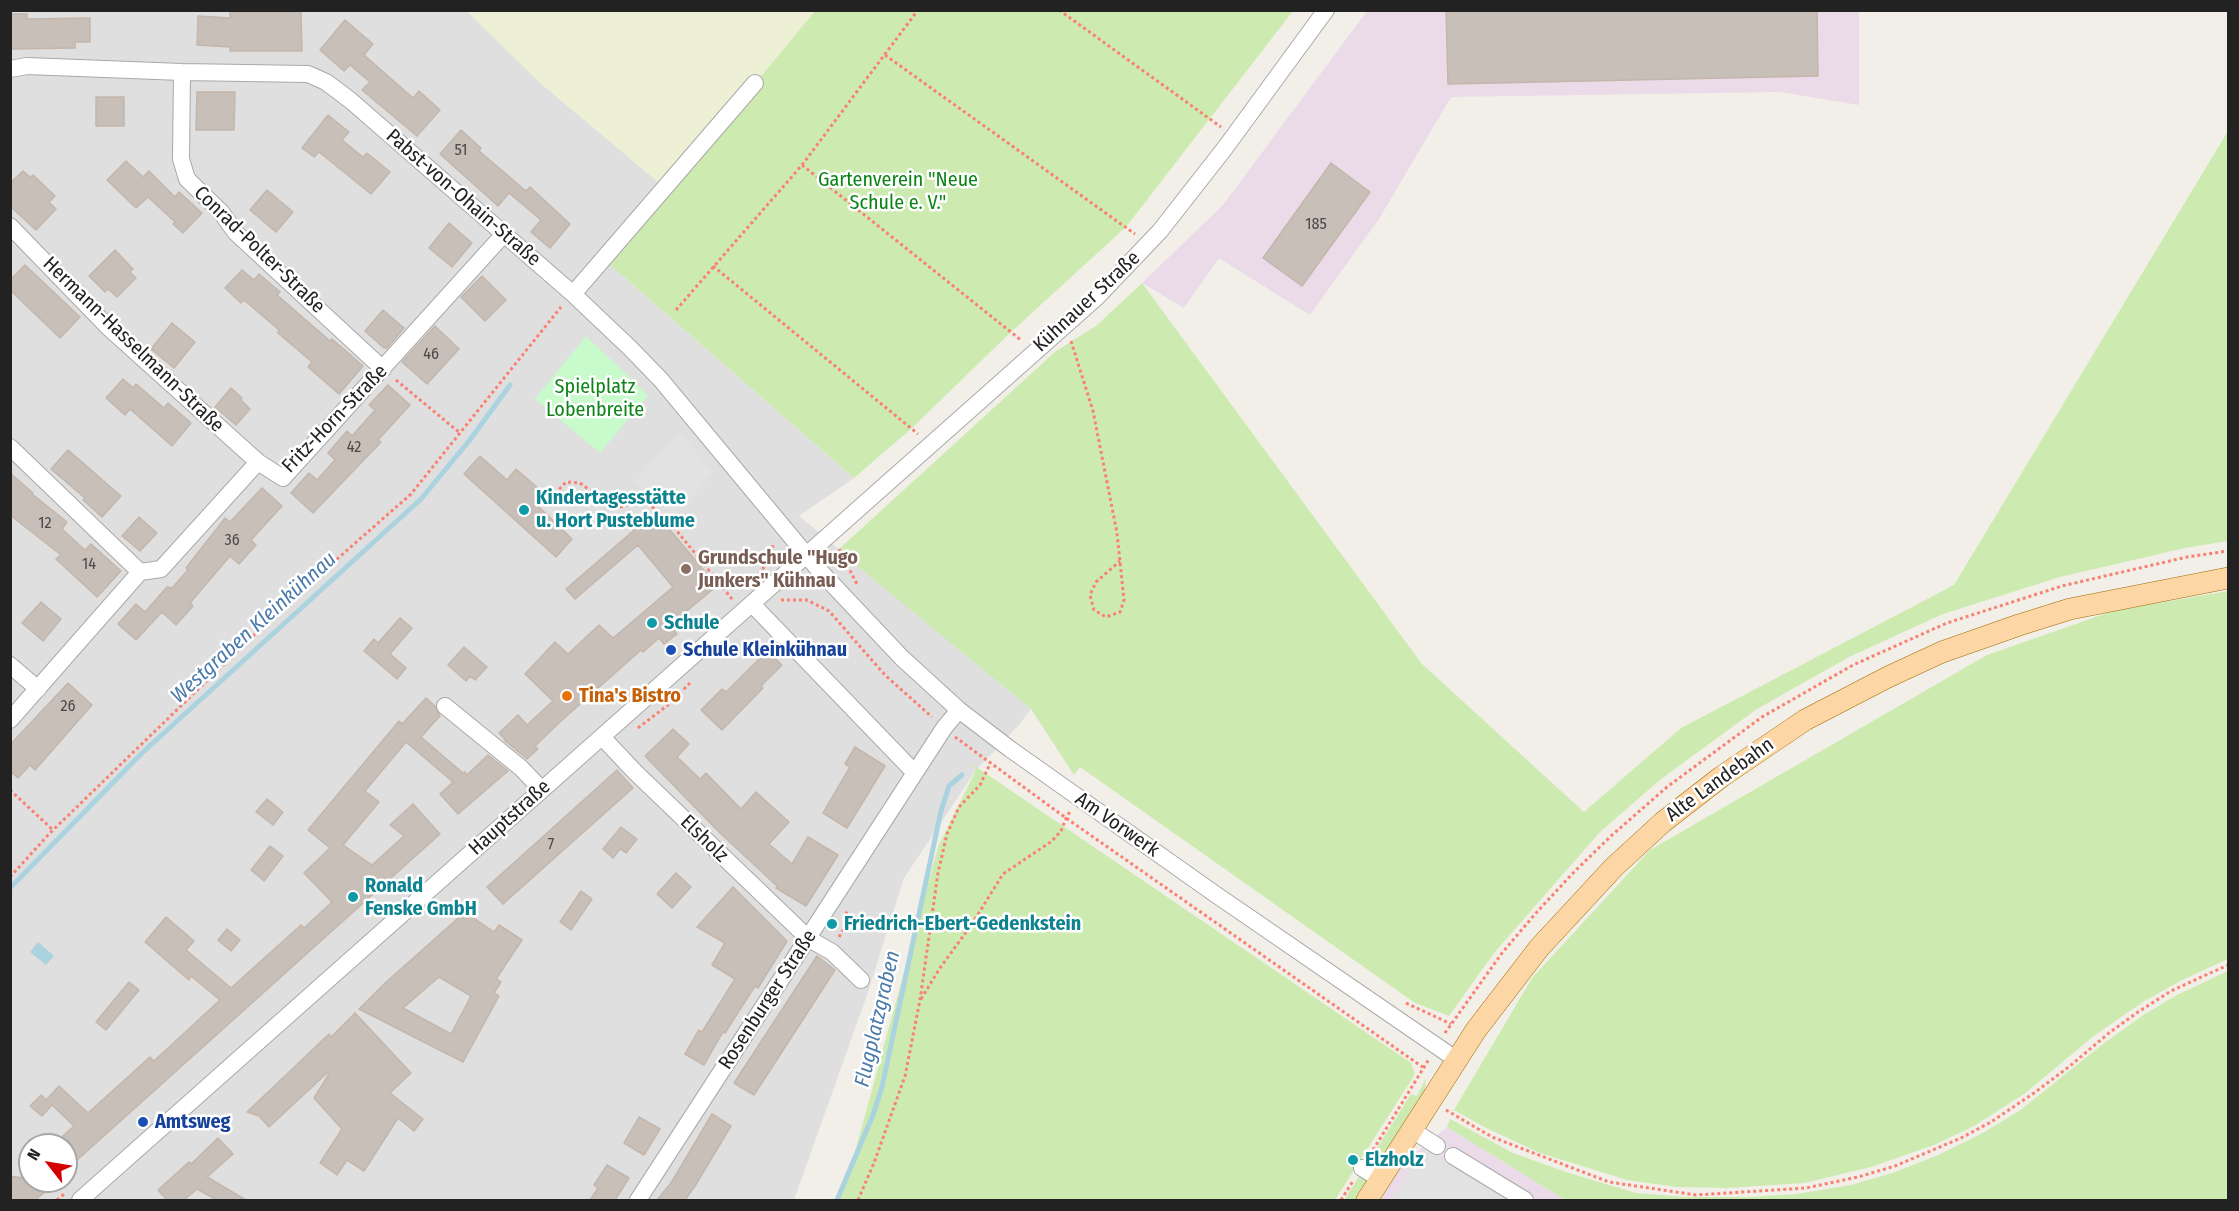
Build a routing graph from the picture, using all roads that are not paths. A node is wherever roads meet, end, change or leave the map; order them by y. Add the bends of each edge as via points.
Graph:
1 (1326, 10) edge
2 (10, 69) edge
3 (182, 72) junction
4 (755, 83) dead end
5 (10, 226) edge
6 (504, 234) junction
7 (573, 294) junction
8 (383, 369) junction
9 (10, 447) edge
10 (258, 462) junction
11 (806, 556) junction
12 (140, 572) junction
13 (2229, 578) edge
14 (752, 604) junction
15 (10, 665) edge
16 (38, 689) junction
17 (445, 706) dead end
18 (959, 710) junction
19 (10, 720) edge
20 (602, 737) junction
21 (915, 773) junction
22 (542, 790) junction
23 (808, 939) junction
24 (861, 980) dead end
25 (1457, 1060) junction
26 (1412, 1130) junction
27 (1437, 1146) dead end
28 (1453, 1156) dead end
29 (1362, 1168) road end
30 (1380, 1179) junction
31 (80, 1200) edge
32 (638, 1200) edge
33 (1367, 1200) edge
34 (1525, 1200) edge

1 - 11 street, Kühnauer Straße via 1148,245 1066,325
2 - 3 street, Pabst-von-Ohain-Straße via 27,66
3 - 6 street, Pabst-von-Ohain-Straße via 308,74 326,82
3 - 8 street, Conrad-Polter-Straße via 181,159 187,179 221,212 236,233
4 - 7 street
5 - 10 street, Hermann-Hasselmann-Straße via 108,327
6 - 7 street, Pabst-von-Ohain-Straße
6 - 8 street, Fritz-Horn-Straße
7 - 11 street, Pabst-von-Ohain-Straße via 661,380
8 - 10 street, Fritz-Horn-Straße via 283,478
9 - 12 street
10 - 12 street, Fritz-Horn-Straße via 161,568
11 - 14 street, Hauptstraße
11 - 18 street, Am Vorwerk via 902,658
12 - 16 street, Fritz-Horn-Straße
13 - 25 main road, Alte Landebahn via 2070,609 2019,625 1916,663 1805,720 1721,777 1614,867 1539,948
14 - 20 street, Hauptstraße
14 - 21 street
15 - 16 street
16 - 19 street, Fritz-Horn-Straße
17 - 22 street
18 - 21 street, Rosenburger Straße
18 - 25 street, Am Vorwerk
20 - 22 street, Hauptstraße
20 - 23 street, Elsholz
21 - 23 street, Rosenburger Straße
22 - 31 street, Hauptstraße
23 - 24 street, Elsholz via 832,952
23 - 32 street, Rosenburger Straße
25 - 26 main road, Alte Landebahn
26 - 27 street
26 - 30 main road, Alte Landebahn
28 - 34 street
29 - 30 street
30 - 33 main road, Alte Landebahn

